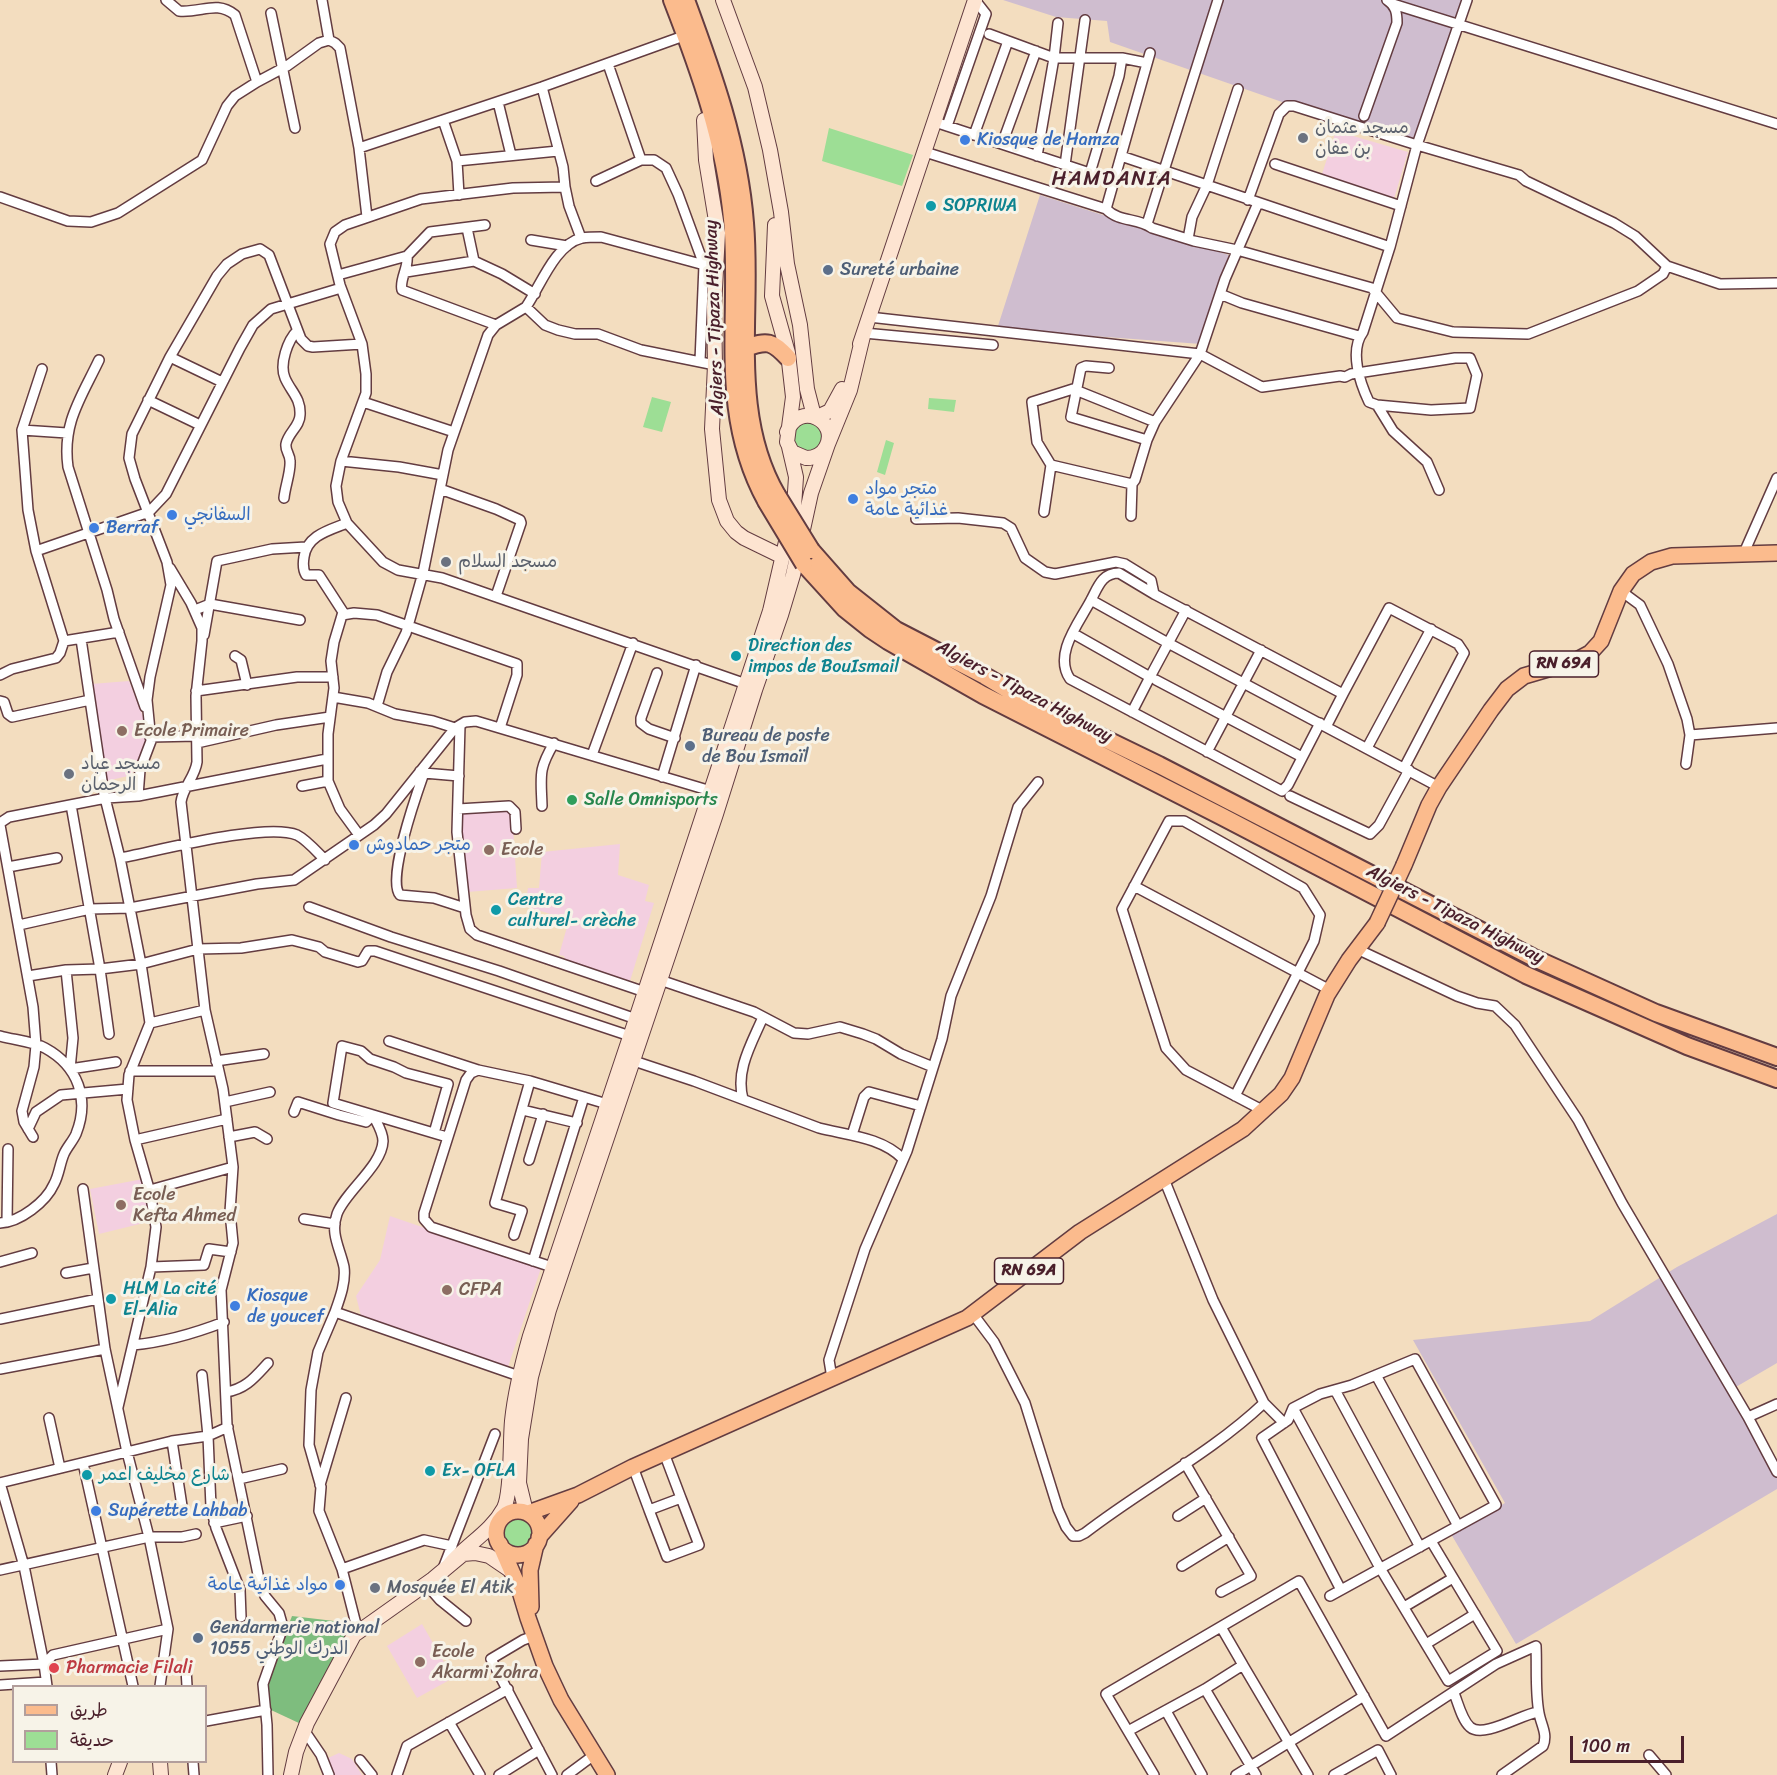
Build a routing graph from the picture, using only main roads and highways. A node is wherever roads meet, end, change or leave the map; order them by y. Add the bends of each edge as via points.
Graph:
1 (663, 0) edge
2 (672, 0) edge
3 (686, 0) edge
4 (695, 0) edge
5 (723, 0) edge
6 (975, 0) edge
7 (704, 120) junction
8 (776, 184) junction
9 (728, 190) junction
10 (746, 262) junction
11 (864, 334) junction
12 (745, 348) junction
13 (788, 358) junction
14 (815, 417) junction
15 (787, 432) junction
16 (828, 444) junction
17 (789, 447) junction
18 (772, 498) junction
19 (783, 557) junction
20 (808, 557) junction
21 (1775, 557) edge
22 (1777, 1057) edge
23 (1777, 1079) edge
24 (578, 1496) junction
25 (506, 1503) junction
26 (527, 1513) junction
27 (500, 1521) junction
28 (486, 1531) junction
29 (538, 1540) junction
30 (500, 1552) junction
31 (446, 1568) junction
32 (534, 1635) junction
33 (291, 1775) edge
34 (607, 1775) edge

1 - 7 highway
2 - 9 highway, Algiers - Tipaza Highway via 700,72 722,149
3 - 10 highway, Algiers - Tipaza Highway via 717,87 736,157 746,225
4 - 10 highway via 721,65 742,138 752,231
5 - 8 main road via 754,87
6 - 11 main road via 965,29 966,51 941,124 925,152
7 - 9 highway
7 - 19 main road via 718,233 710,267 715,365 712,429 717,486 723,512 732,528
8 - 13 main road via 771,289
8 - 14 main road via 807,388
9 - 18 highway, Algiers - Tipaza Highway via 734,267 734,395 744,448 758,486
10 - 12 highway, Algiers - Tipaza Highway
11 - 14 main road via 834,405
11 - 16 main road via 850,390
12 - 13 highway via 768,342
12 - 18 highway, Algiers - Tipaza Highway via 756,441
13 - 15 main road via 793,397
14 - 15 main road via 799,417
14 - 16 main road via 827,429
15 - 17 main road
16 - 17 main road via 812,458 796,455
16 - 26 main road via 781,615 537,1350 519,1461 519,1487
17 - 19 main road via 795,493
18 - 20 highway, Algiers - Tipaza Highway, bridge
19 - 25 main road via 747,684 530,1336 519,1376
20 - 22 highway, Algiers - Tipaza Highway via 896,630 1029,702 1532,957 1656,1013
20 - 23 highway, Algiers - Tipaza Highway via 845,609 870,629 983,695 1526,975 1687,1046
21 - 24 main road, RN 69A, bridge via 1672,556 1651,562 1633,574 1621,591 1601,641 1590,653 1524,676 1507,689 1429,805 1377,923 1330,990 1292,1078 1281,1094 1243,1129 1080,1232 973,1314 633,1467
24 - 26 main road, RN 69A
24 - 29 main road, RN 69A
25 - 27 main road
25 - 28 main road
26 - 27 main road via 514,1511
26 - 29 main road via 536,1520
27 - 28 main road
27 - 30 main road via 496,1533
28 - 31 main road
29 - 30 main road via 522,1554
29 - 32 main road via 529,1586
30 - 31 main road via 466,1554
30 - 32 main road via 519,1588
31 - 33 main road via 349,1642 304,1730
32 - 34 main road via 561,1700

